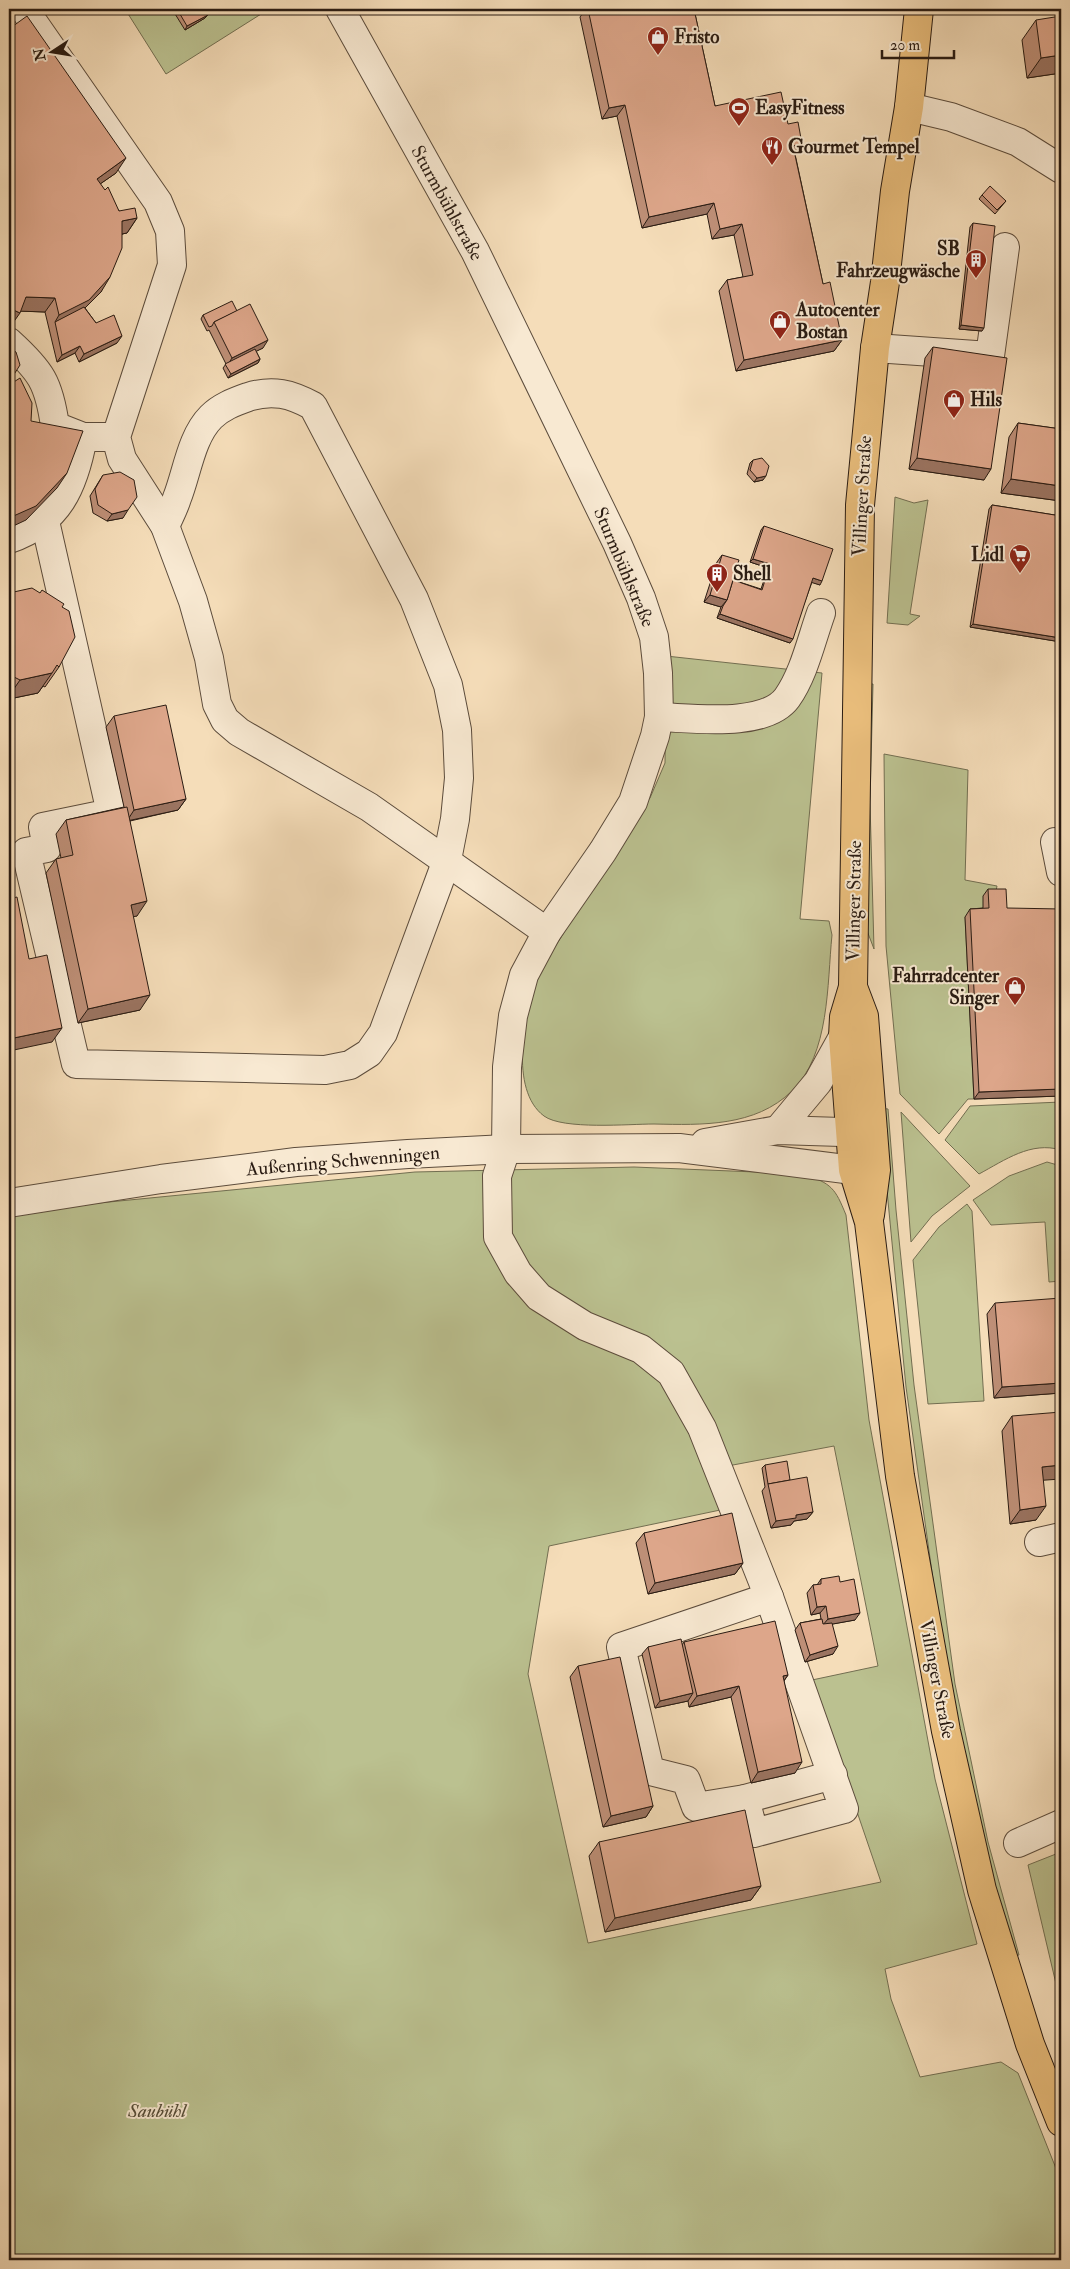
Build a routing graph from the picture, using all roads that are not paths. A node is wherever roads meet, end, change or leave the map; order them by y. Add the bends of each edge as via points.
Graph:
1 (24, 9) edge
2 (340, 9) edge
3 (919, 9) edge
4 (909, 107) junction
5 (1061, 169) edge
6 (1005, 246) dead end
7 (9, 342) edge
8 (875, 348) junction
9 (83, 437) junction
10 (116, 437) junction
11 (46, 521) junction
12 (165, 526) junction
13 (9, 539) edge
14 (857, 620) junction
15 (659, 717) junction
16 (1055, 842) dead end
17 (446, 860) junction
18 (1061, 872) edge
19 (547, 932) junction
20 (854, 987) junction
21 (844, 1037) junction
22 (778, 1130) junction
23 (861, 1133) junction
24 (679, 1148) junction
25 (506, 1150) junction
26 (864, 1170) junction
27 (9, 1203) edge
28 (770, 1597) junction
29 (833, 1775) junction
30 (745, 1799) junction
31 (1061, 1824) edge
32 (1018, 1843) dead end
33 (1061, 2122) edge

1 - 10 street via 158,202 170,231 172,265
2 - 15 street, Sturmbühlstraße via 475,251 617,543 654,637
3 - 4 main road, Villinger Straße
4 - 5 street via 951,117 1018,142
4 - 8 main road, Villinger Straße
6 - 8 street via 990,356
7 - 9 street via 45,380 55,426
8 - 14 main road, Villinger Straße via 861,485
9 - 10 street
9 - 11 street via 78,469 67,492
10 - 12 street via 122,459
11 - 13 street
11 - 17 street via 111,812 42,827 47,848 26,852 76,1064 275,1070 325,1070 350,1065 369,1053 383,1033
12 - 17 street via 209,658 216,704 225,720 238,732 369,807
12 - 17 street via 200,434 211,418 232,402 254,395 293,395 314,406 414,599 448,685 457,730 459,778
14 - 15 street via 834,620 815,607 800,672 786,699 770,712 751,717
14 - 20 main road, Villinger Straße
15 - 19 street, Sturmbühlstraße via 633,802 603,852
16 - 18 street
17 - 19 street
19 - 25 street, Sturmbühlstraße via 524,975 513,1016 507,1067
20 - 21 main road, Villinger Straße via 844,1017
20 - 23 main road, Villinger Straße via 864,1016
21 - 22 street via 818,1082
21 - 23 main road, Villinger Straße
22 - 23 street, Außenring Schwenningen
22 - 24 street, Außenring Schwenningen
23 - 26 main road, Villinger Straße
24 - 25 street, Außenring Schwenningen
24 - 26 street, Außenring Schwenningen
25 - 27 street, Außenring Schwenningen via 296,1162
25 - 28 street, Sturmbühlstraße via 497,1176 498,1236 518,1273 539,1297 586,1326 641,1349 671,1373 702,1428
26 - 33 main road, Villinger Straße via 900,1476 946,1731 982,1890 1030,2044
28 - 29 street, Sturmbühlstraße
28 - 30 street via 621,1647 650,1771 686,1780 696,1807
29 - 30 street
29 - 30 street, Sturmbühlstraße via 844,1809 754,1833
31 - 32 street

